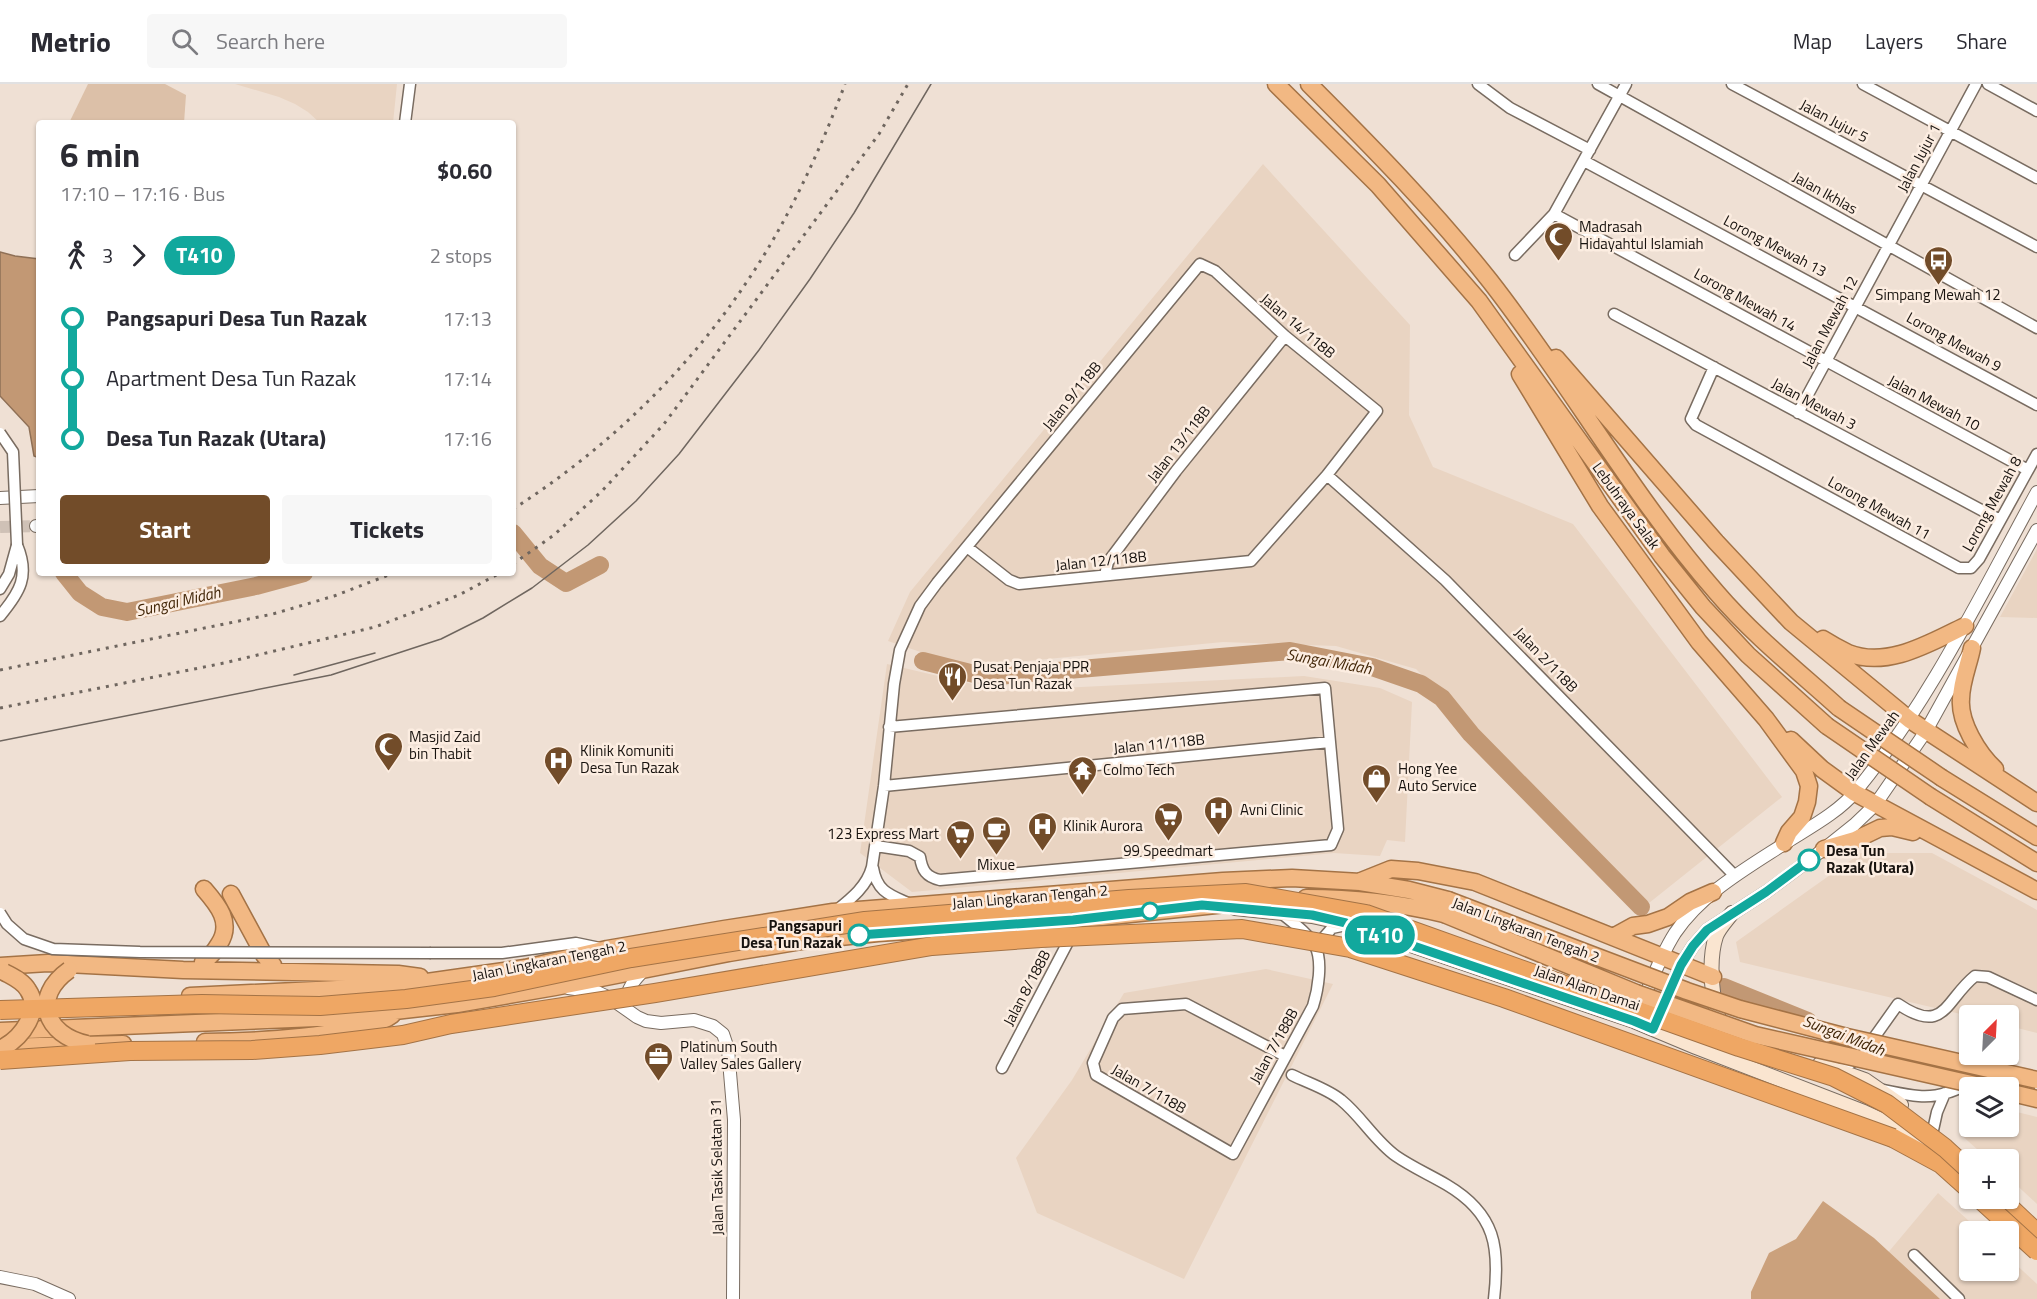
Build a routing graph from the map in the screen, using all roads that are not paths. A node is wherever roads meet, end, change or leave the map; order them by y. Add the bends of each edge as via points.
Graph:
1 (410, 84) edge
2 (1276, 84) edge
3 (1309, 84) edge
4 (1478, 84) edge
5 (1598, 84) edge
6 (1626, 84) edge
7 (1732, 84) edge
8 (1863, 84) edge
9 (1976, 84) edge
10 (1988, 84) edge
11 (1619, 97) junction
12 (2037, 111) edge
13 (405, 120) edge
14 (1950, 132) junction
15 (1590, 150) junction
16 (1584, 161) junction
17 (2037, 178) edge
18 (1921, 185) junction
19 (1554, 214) junction
20 (1889, 246) junction
21 (2037, 247) edge
22 (1515, 255) dead end
23 (1200, 264) joint
24 (1491, 282) junction
25 (1479, 301) junction
26 (1856, 306) junction
27 (1614, 314) dead end
28 (2037, 328) edge
29 (1285, 336) junction
30 (1826, 362) junction
31 (1714, 367) junction
32 (2037, 405) edge
33 (1798, 412) junction
34 (0, 433) edge
35 (2037, 454) edge
36 (2028, 470) junction
37 (1327, 475) junction
38 (2037, 492) edge
39 (36, 496) edge
40 (14, 497) junction
41 (0, 498) edge
42 (2000, 520) junction
43 (14, 527) dead end
44 (2037, 530) edge
45 (17, 546) junction
46 (967, 547) junction
47 (1971, 568) joint
48 (1104, 575) junction
49 (0, 589) edge
50 (0, 616) edge
51 (1791, 622) junction
52 (1965, 626) junction
53 (1972, 648) junction
54 (1766, 719) junction
55 (1910, 720) junction
56 (889, 727) junction
57 (1926, 731) junction
58 (1330, 742) junction
59 (884, 786) junction
60 (2018, 790) junction
61 (1855, 794) junction
62 (2037, 803) edge
63 (1875, 805) junction
64 (2037, 837) edge
65 (1784, 843) junction
66 (1953, 845) junction
67 (876, 846) junction
68 (1824, 849) junction
69 (2037, 863) edge
70 (873, 867) junction
71 (1735, 876) junction
72 (1360, 882) junction
73 (204, 889) dead end
74 (2037, 891) edge
75 (1713, 892) junction
76 (231, 894) dead end
77 (1202, 905) junction
78 (916, 906) junction
79 (1446, 907) junction
80 (833, 912) junction
81 (1278, 912) junction
82 (0, 913) edge
83 (1732, 913) junction
84 (1073, 920) junction
85 (1349, 924) junction
86 (1613, 937) junction
87 (1316, 947) junction
88 (607, 949) junction
89 (1661, 956) junction
90 (1681, 965) junction
91 (96, 966) junction
92 (645, 969) junction
93 (1, 970) edge
94 (183, 970) junction
95 (284, 971) junction
96 (1713, 977) junction
97 (444, 980) junction
98 (555, 987) junction
99 (2037, 1000) edge
100 (0, 1004) edge
101 (624, 1007) junction
102 (0, 1010) edge
103 (397, 1010) junction
104 (1634, 1021) junction
105 (1653, 1029) junction
106 (87, 1044) junction
107 (1, 1046) edge
108 (1285, 1056) junction
109 (1861, 1056) junction
110 (1002, 1068) dead end
111 (1841, 1070) junction
112 (1292, 1075) dead end
113 (1865, 1080) junction
114 (2037, 1080) edge
115 (1959, 1081) edge
116 (1959, 1088) edge
117 (1882, 1090) junction
118 (2019, 1093) edge
119 (1945, 1094) junction
120 (2037, 1097) edge
121 (1933, 1130) junction
122 (1959, 1152) edge
123 (1233, 1154) joint
124 (1959, 1161) edge
125 (1959, 1172) edge
126 (1959, 1180) edge
127 (2019, 1205) edge
128 (1991, 1209) edge
129 (1995, 1209) edge
130 (2012, 1209) edge
131 (2037, 1221) edge
132 (2037, 1233) edge
133 (2037, 1252) edge
134 (1914, 1255) dead end
135 (0, 1277) edge
136 (69, 1299) edge
137 (733, 1299) edge
138 (1494, 1299) edge
139 (1959, 1299) edge

1 - 13 street
2 - 25 highway, Lebuhraya Salak via 1378,184
3 - 24 highway, Lebuhraya Salak via 1401,177
4 - 15 street via 1510,108
5 - 11 street, Jalan Ikhlas
6 - 11 street
7 - 18 street, Jalan Jujur 5
8 - 14 street
9 - 14 street, Jalan Jujur 1
10 - 12 street
11 - 15 street
11 - 20 street, Jalan Ikhlas
14 - 17 street
14 - 18 street, Jalan Jujur 1
15 - 16 street
16 - 19 street
16 - 26 street, Lorong Mewah 13
18 - 20 street, Jalan Jujur 1
18 - 21 street, Jalan Jujur 5
19 - 22 street
19 - 30 street, Lorong Mewah 14
20 - 26 street, Jalan Mewah 12
20 - 28 street, Jalan Ikhlas
23 - 29 street, Jalan 14/118B via 1208,266
23 - 46 street, Jalan 9/118B
24 - 51 highway via 1716,543
24 - 64 highway, Lebuhraya Salak, bridge via 1677,545 1755,632 1839,708
25 - 54 highway via 1600,506 1699,642
25 - 69 highway, Lebuhraya Salak, bridge via 1662,556 1703,608 1748,655 1827,726
26 - 30 street, Jalan Mewah 12
26 - 32 street, Lorong Mewah 9
27 - 31 street, Jalan Mewah 3
29 - 37 street, Jalan 14/118B via 1377,411
29 - 48 street, Jalan 13/118B via 1169,480 1108,562
30 - 33 street, Jalan Mewah 12
30 - 36 street, Jalan Mewah 10
31 - 33 street, Jalan Mewah 3
31 - 47 street, Lorong Mewah 11 via 1691,419 1696,425 1959,568
33 - 42 street, Jalan Mewah 3
34 - 45 street, bridge via 13,452
35 - 36 street, Lorong Mewah 8
36 - 42 street, Lorong Mewah 8
37 - 48 street, Jalan 12/118B via 1251,561
37 - 71 street, Jalan 2/118B via 1445,580
38 - 52 street, Jalan Mewah
39 - 40 street
40 - 41 street
40 - 43 street
42 - 47 street, Lorong Mewah 8
44 - 53 street
45 - 49 street
45 - 50 street via 23,559 24,578
46 - 48 street, Jalan 12/118B via 1019,584
46 - 56 street, Jalan 9/118B via 912,621 900,650
51 - 52 highway via 1850,654 1878,658 1909,652
51 - 55 highway
52 - 55 street, Jalan Mewah
53 - 57 street
53 - 60 highway via 1960,699 1966,729 1987,762
54 - 61 highway
54 - 65 highway via 1804,771 1809,786 1802,818
55 - 57 highway
55 - 61 street, Jalan Mewah
56 - 58 street via 1325,688
56 - 59 street, Jalan 9/118B
57 - 60 highway
57 - 63 street
58 - 59 street, Jalan 11/118B
58 - 67 street via 1338,829 1331,845 939,880 925,874 920,857 909,851
59 - 67 street, Jalan 9/118B
60 - 62 highway
61 - 63 highway
61 - 65 street, Jalan Mewah
63 - 66 highway
63 - 68 street
65 - 71 street, Jalan Mewah
66 - 68 highway via 1892,827
66 - 74 highway
67 - 70 street, Jalan 9/118B
68 - 83 street
70 - 78 street via 879,887
70 - 80 street via 852,899
71 - 75 street, Jalan Mewah
72 - 78 highway, Jalan Lingkaran Tengah 2 via 1250,879
72 - 79 highway, Jalan Lingkaran Tengah 2 via 1409,890
72 - 86 highway via 1391,869 1447,875 1496,889
73 - 94 highway via 225,921 225,931 206,960
75 - 86 highway via 1668,917 1633,926
75 - 89 street, Jalan Mewah via 1676,932
76 - 95 highway via 264,955
77 - 79 highway, Jalan Lingkaran Tengah 2 via 1301,898
77 - 81 main road, Jalan Alam Damai
77 - 84 highway, Jalan Lingkaran Tengah 2
78 - 80 highway, Jalan Lingkaran Tengah 2
79 - 114 highway, Jalan Lingkaran Tengah 2, bridge via 1740,1009
79 - 115 highway, Jalan Lingkaran Tengah 2, bridge via 1636,993 1755,1035
80 - 88 highway, Jalan Lingkaran Tengah 2
81 - 85 main road, Jalan Alam Damai
81 - 87 street
82 - 88 street, bridge via 24,939 53,949 502,953 576,943
83 - 90 street via 1707,930
83 - 96 main road via 1717,933 1712,950
84 - 92 highway, Jalan Lingkaran Tengah 2 via 802,941
84 - 110 street, Jalan 8/188B via 1068,942
85 - 87 street via 1332,928
85 - 104 main road, Jalan Alam Damai
86 - 89 highway
87 - 108 street, Jalan 7/188B via 1317,991 1313,1006
88 - 97 highway, Jalan Lingkaran Tengah 2 via 525,968
89 - 90 highway
89 - 104 street, Jalan Mewah
90 - 96 highway
90 - 105 street
91 - 93 highway via 48,963
91 - 94 highway
91 - 106 highway, bridge via 69,970 57,979 49,991 47,1006 55,1029
92 - 98 highway, Jalan Lingkaran Tengah 2
92 - 101 street via 627,990
93 - 107 highway, bridge via 29,991 32,1007 14,1042
94 - 95 highway
95 - 97 highway via 398,974
96 - 111 main road via 1716,1013 1723,1028 1734,1038
97 - 100 highway, Jalan Lingkaran Tengah 2 via 399,986
98 - 101 street, Jalan Tasik Selatan 31 via 597,992
98 - 103 highway, Jalan Lingkaran Tengah 2
99 - 109 street via 1988,977 1975,976 1939,1015 1925,1018 1898,1004
101 - 137 street, Jalan Tasik Selatan 31 via 646,1021 694,1020 723,1034 728,1049 734,1120
102 - 124 highway, bridge via 202,1004 320,1006 406,999 865,921 1246,892 1366,914 1834,1077 1887,1104
103 - 106 highway via 384,1021 364,1028 288,1037
103 - 107 highway, Jalan Lingkaran Tengah 2
104 - 105 main road, Jalan Alam Damai
105 - 125 main road, Jalan Alam Damai via 1908,1132 1942,1154
106 - 107 highway, bridge
107 - 126 highway, bridge via 130,1051 320,1045 403,1035 932,946 1242,930 1350,948 1504,998 1893,1138 1941,1164
108 - 123 street, Jalan 7/188B
108 - 123 street, Jalan 7/118B via 1186,1004 1122,1009 1113,1018 1093,1063 1096,1075
109 - 111 street
109 - 113 street
111 - 113 main road
112 - 138 street via 1340,1099 1394,1155 1474,1205 1487,1222 1496,1245
113 - 117 main road
116 - 119 street
117 - 119 street via 1919,1097
117 - 121 main road
118 - 120 highway
119 - 121 street
121 - 122 main road
127 - 131 main road
128 - 133 highway, bridge
129 - 133 main road
130 - 132 highway
134 - 139 street
135 - 136 street via 35,1284

